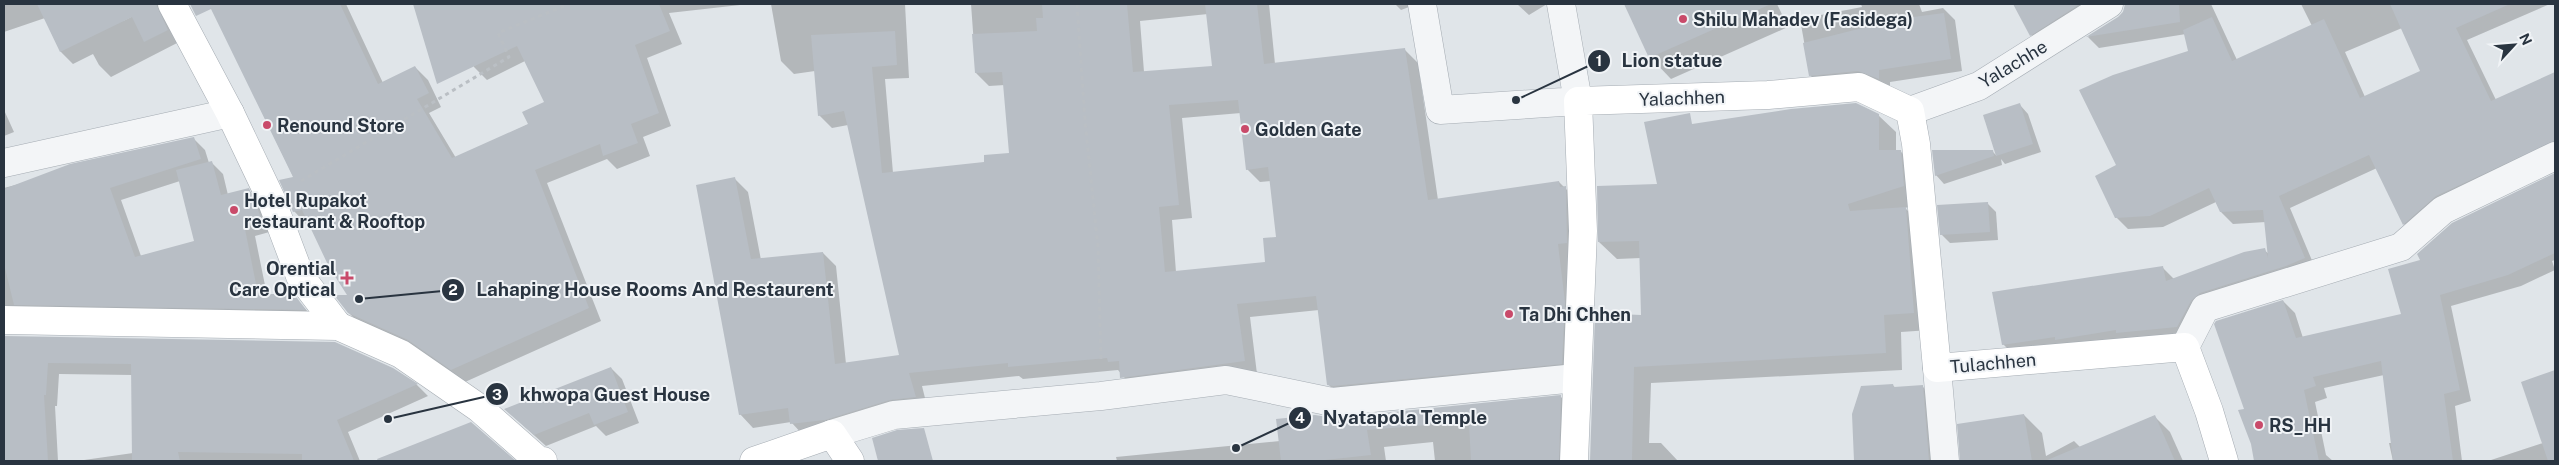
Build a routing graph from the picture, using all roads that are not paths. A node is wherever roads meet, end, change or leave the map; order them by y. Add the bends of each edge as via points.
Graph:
1 (172, 4) edge
2 (1422, 4) edge
3 (1561, 4) edge
4 (2108, 4) edge
5 (1578, 101) junction
6 (1910, 111) junction
7 (230, 113) junction
8 (2555, 156) edge
9 (4, 164) edge
10 (4, 320) edge
11 (338, 326) junction
12 (2185, 346) junction
13 (1937, 368) junction
14 (1576, 378) junction
15 (832, 434) junction
16 (543, 461) edge
17 (754, 461) edge
18 (850, 461) edge
19 (1574, 461) edge
20 (1945, 461) edge
21 (2224, 461) edge

1 - 7 main road
2 - 5 street via 1440,110
3 - 5 street
4 - 6 street, Yalachhe via 1979,86
5 - 6 main road, Yalachhen via 1768,95 1860,86
5 - 14 main road via 1583,231
6 - 13 main road, Tulachhen via 1916,144
7 - 9 street
7 - 11 main road via 271,199 300,276
8 - 12 street via 2444,210 2401,247 2205,308
10 - 11 main road
11 - 16 main road via 401,354 479,408 539,461
12 - 13 main road, Tulachhen
12 - 21 main road
13 - 20 street
14 - 15 street via 1332,402 1226,380 1101,396 894,415
14 - 19 main road
15 - 17 main road
15 - 18 main road

